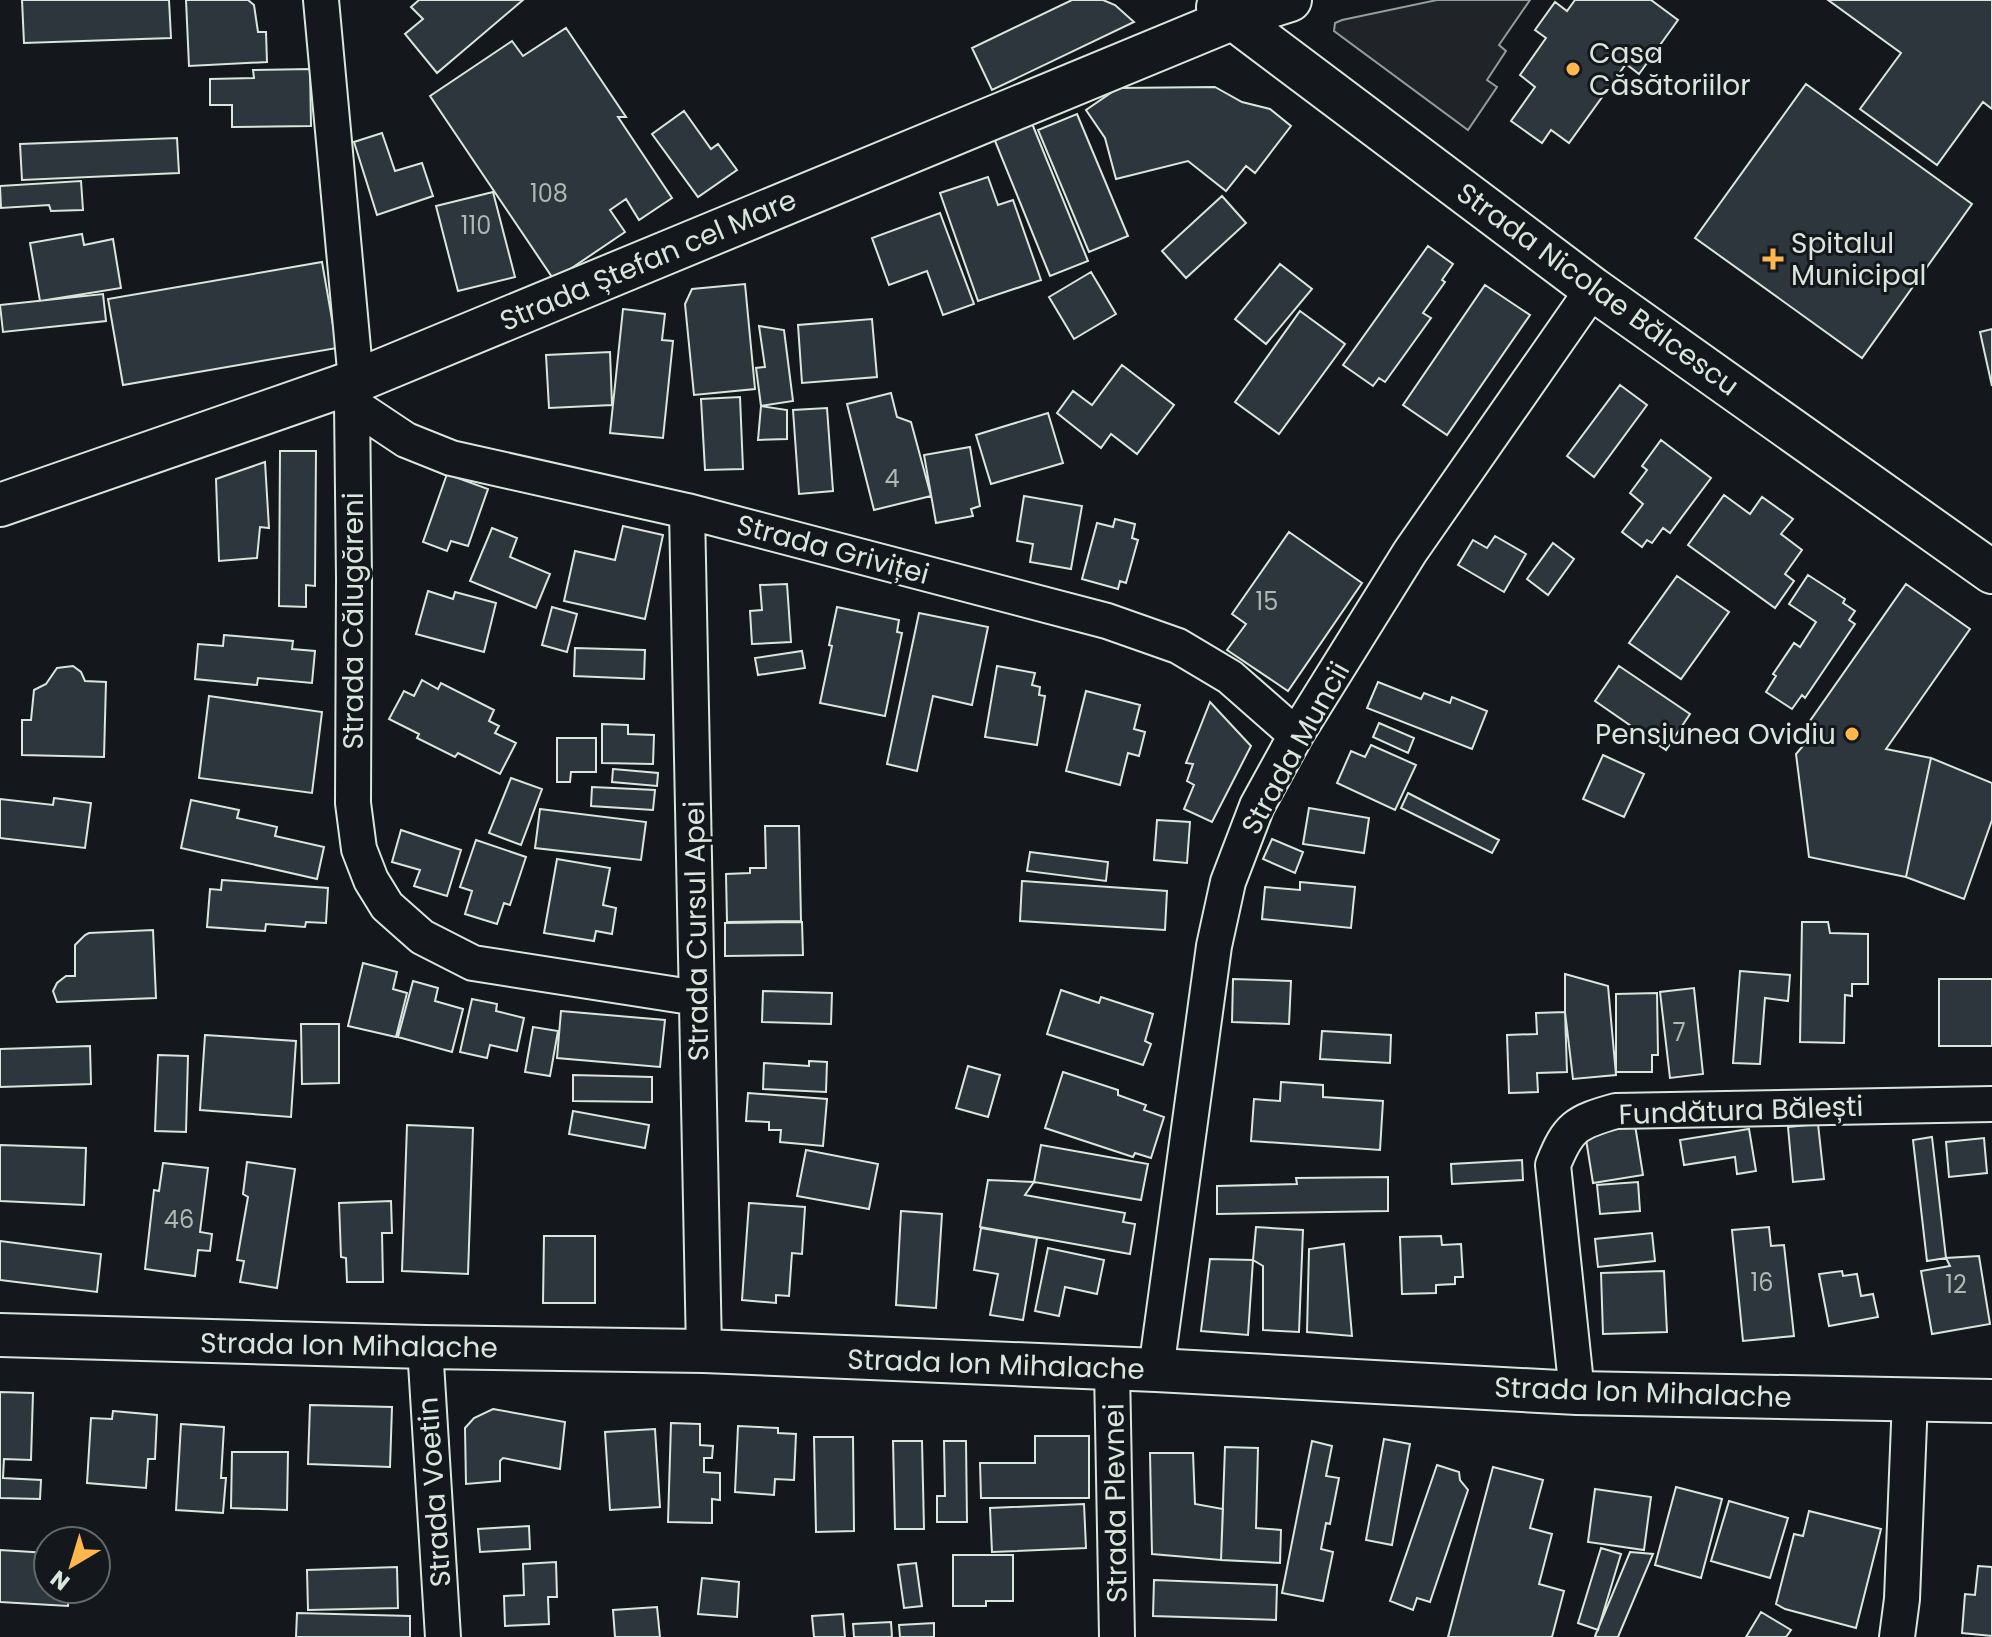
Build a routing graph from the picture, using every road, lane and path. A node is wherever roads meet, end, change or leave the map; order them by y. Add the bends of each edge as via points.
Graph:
1 (321, 0) edge
2 (1290, 0) edge
3 (1221, 9) edge
4 (1593, 289) junction
5 (354, 392) junction
6 (0, 505) edge
7 (687, 511) junction
8 (1992, 572) edge
9 (1296, 735) junction
10 (697, 998) junction
11 (1992, 1104) edge
12 (0, 1335) edge
13 (425, 1347) junction
14 (704, 1351) junction
15 (1112, 1369) junction
16 (1156, 1370) junction
17 (1577, 1393) junction
18 (1910, 1399) junction
19 (1992, 1401) edge
20 (443, 1637) edge
21 (1117, 1637) edge
22 (1897, 1637) edge

1 - 5 street, Strada Călugăreni
2 - 3 street, Strada Ștefan cel Mare
3 - 4 street, Strada Nicolae Bălcescu
3 - 5 street, Strada Ștefan cel Mare
4 - 8 street, Strada Nicolae Bălcescu
4 - 9 street, Strada Muncii via 1410,552
5 - 6 street, Strada Ștefan cel Mare
5 - 7 street, Strada Griviței via 406,440 451,458
5 - 10 street, Strada Călugăreni via 353,803 359,849 371,880 387,906 422,937 473,963
7 - 9 street, Strada Griviței via 1107,621 1178,646 1230,677
7 - 10 street, Strada Cursul Apei
9 - 16 street, Strada Muncii via 1257,806 1228,882
10 - 14 street, Strada Cursul Apei
11 - 17 street, Fundătura Bălești via 1616,1111 1572,1129 1553,1165
12 - 13 street, Strada Ion Mihalache
13 - 14 street, Strada Ion Mihalache
13 - 20 street, Strada Voetin
14 - 15 street, Strada Ion Mihalache
15 - 16 street, Strada Ion Mihalache
15 - 21 street, Strada Plevnei
16 - 17 street, Strada Ion Mihalache
17 - 18 street, Strada Ion Mihalache
18 - 19 street, Strada Ion Mihalache
18 - 22 street

